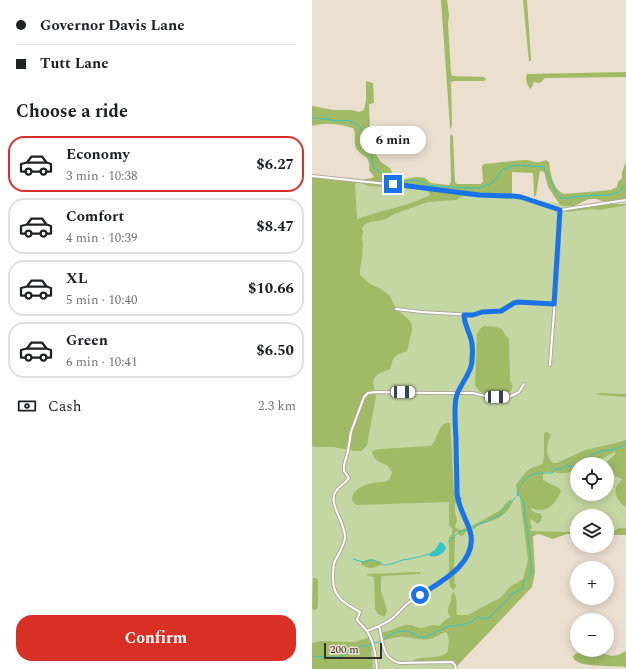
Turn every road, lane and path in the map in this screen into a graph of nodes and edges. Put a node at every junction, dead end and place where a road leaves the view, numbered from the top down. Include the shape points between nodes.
1 (312, 176) edge
2 (626, 200) edge
3 (560, 210) junction
4 (554, 304) junction
5 (396, 309) dead end
6 (464, 315) junction
7 (550, 365) dead end
8 (524, 384) dead end
9 (457, 393) junction
10 (379, 626) junction
11 (367, 631) junction
12 (377, 669) edge
13 (456, 669) edge

1 - 3 street via 479,195 513,196
2 - 3 street
3 - 4 street
4 - 6 street via 518,302 501,311
4 - 7 street
5 - 6 street
6 - 9 street via 472,344 472,364
8 - 9 street via 519,392 509,397 485,396 473,392
9 - 10 street via 455,413 458,498 471,534 468,554 462,564 445,579 412,600 394,617
9 - 11 street via 374,392 364,397 344,465 344,471 349,478 334,495 335,507 344,528 345,538 333,567 333,580 339,599 360,612 357,620
10 - 11 street
10 - 13 street via 384,651 391,660 400,663 452,662
11 - 12 street via 373,643

